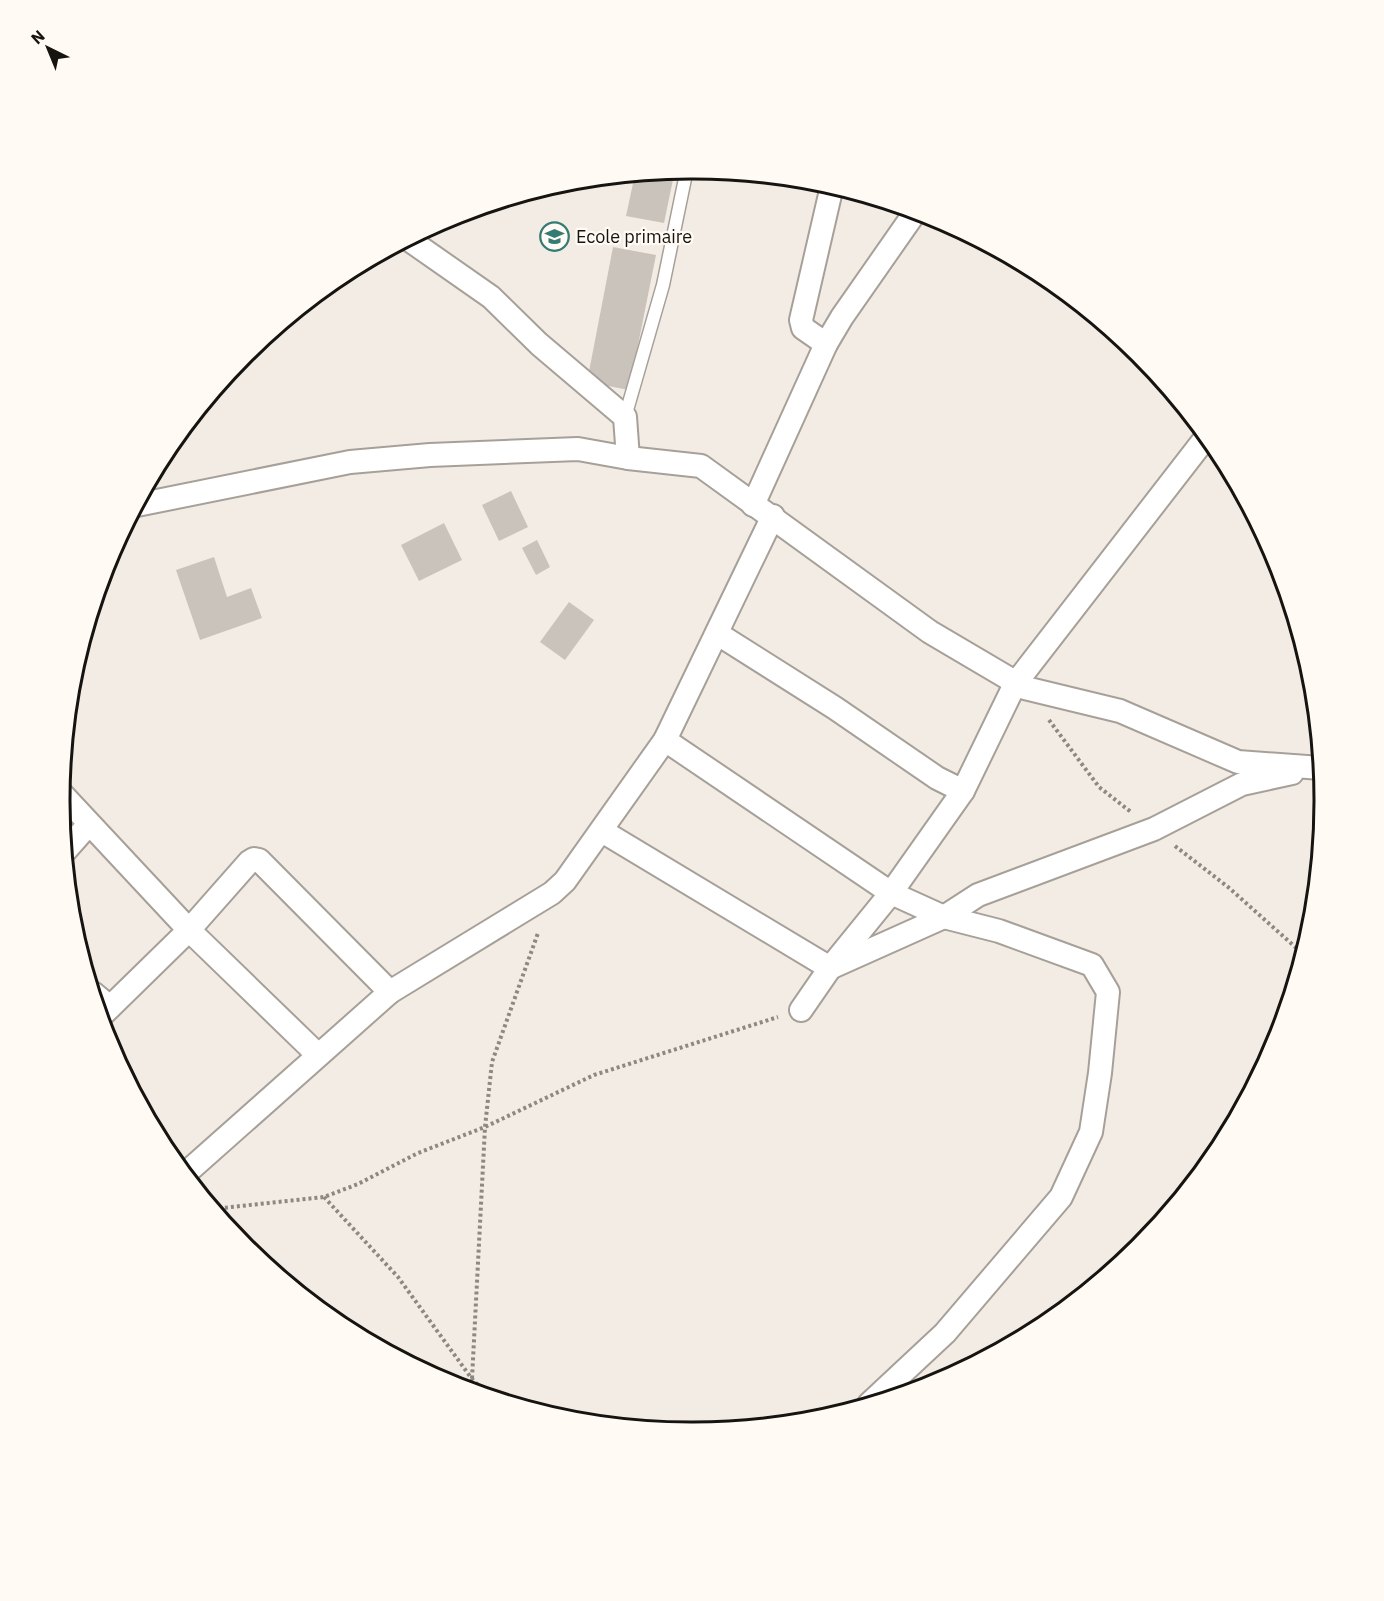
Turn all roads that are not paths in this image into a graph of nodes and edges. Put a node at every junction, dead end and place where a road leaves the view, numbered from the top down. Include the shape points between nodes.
1 (685, 179) edge
2 (830, 195) edge
3 (911, 219) edge
4 (415, 244) edge
5 (826, 344) junction
6 (625, 417) junction
7 (1201, 444) edge
8 (628, 458) junction
9 (147, 503) edge
10 (753, 505) junction
11 (773, 516) junction
12 (718, 634) junction
13 (1015, 684) junction
14 (665, 740) junction
15 (1312, 768) edge
16 (1312, 769) edge
17 (963, 791) junction
18 (70, 803) edge
19 (89, 824) junction
20 (602, 831) junction
21 (72, 843) edge
22 (891, 893) junction
23 (945, 917) junction
24 (189, 930) junction
25 (830, 968) junction
26 (390, 992) junction
27 (104, 1003) edge
28 (801, 1010) road end
29 (318, 1055) junction
30 (191, 1168) edge
31 (882, 1392) edge

1 - 6 lane via 663,285
2 - 5 street via 801,320 803,328
3 - 5 street
4 - 6 street via 491,297
5 - 10 street
6 - 8 street
7 - 13 street
8 - 9 street via 578,449 350,462
8 - 10 street via 701,466
10 - 11 street
11 - 12 street
11 - 13 street via 930,632
12 - 14 street
12 - 17 street via 937,778
13 - 15 street via 1120,711 1238,762
13 - 17 street
14 - 20 street
14 - 22 street
16 - 23 street via 1242,784 1154,829 978,896
17 - 22 street
18 - 19 street
19 - 21 street
19 - 24 street
20 - 25 street
20 - 26 street via 552,893
22 - 23 street
22 - 25 street
23 - 25 street
23 - 31 street via 999,931 1092,966 1108,992 1100,1073 1091,1132 1061,1197 945,1333
24 - 26 street via 249,862 260,860
24 - 27 street
24 - 29 street
25 - 28 street
26 - 29 street
29 - 30 street

